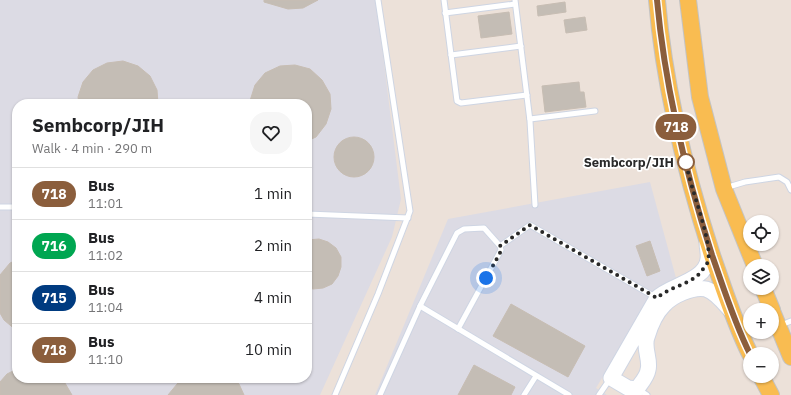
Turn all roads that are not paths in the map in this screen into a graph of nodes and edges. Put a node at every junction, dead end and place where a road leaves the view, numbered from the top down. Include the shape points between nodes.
1 (378, 0) edge
2 (444, 0) edge
3 (657, 0) edge
4 (688, 0) edge
5 (515, 2) edge
6 (445, 13) junction
7 (521, 46) junction
8 (451, 55) junction
9 (527, 95) junction
10 (594, 111) dead end
11 (530, 118) junction
12 (724, 189) junction
13 (791, 190) edge
14 (535, 206) dead end
15 (0, 207) edge
16 (12, 208) edge
17 (312, 214) edge
18 (408, 218) junction
19 (706, 236) junction
20 (500, 246) junction
21 (751, 259) edge
22 (657, 298) junction
23 (420, 306) junction
24 (731, 311) junction
25 (784, 323) edge
26 (458, 329) junction
27 (746, 347) edge
28 (791, 357) edge
29 (536, 376) junction
30 (611, 378) junction
31 (765, 383) edge
32 (642, 392) edge
33 (335, 395) edge
34 (380, 395) edge
35 (524, 395) edge
36 (570, 395) edge
37 (599, 395) edge
38 (771, 395) edge

1 - 18 lane via 410,203
2 - 6 lane
3 - 19 main road via 671,108
4 - 12 main road via 700,97
5 - 6 lane
5 - 7 lane
6 - 8 lane
7 - 8 lane
7 - 9 lane
8 - 9 lane via 456,98 459,102
9 - 11 lane
10 - 11 lane
11 - 14 lane
12 - 13 lane via 745,182 779,177 787,182
12 - 21 main road
15 - 16 lane
17 - 18 lane
18 - 33 lane
19 - 22 street via 708,260 700,273
19 - 24 main road
20 - 22 lane via 530,225
20 - 23 lane via 484,228 461,230 457,233
20 - 26 lane via 500,253
22 - 30 street
23 - 26 lane
23 - 34 lane
24 - 27 main road
24 - 32 street via 715,294 697,288 684,292 664,304 645,343 648,372
25 - 28 main road
26 - 29 lane
29 - 35 lane
29 - 36 lane
30 - 32 street via 628,388
30 - 37 lane
31 - 38 main road

